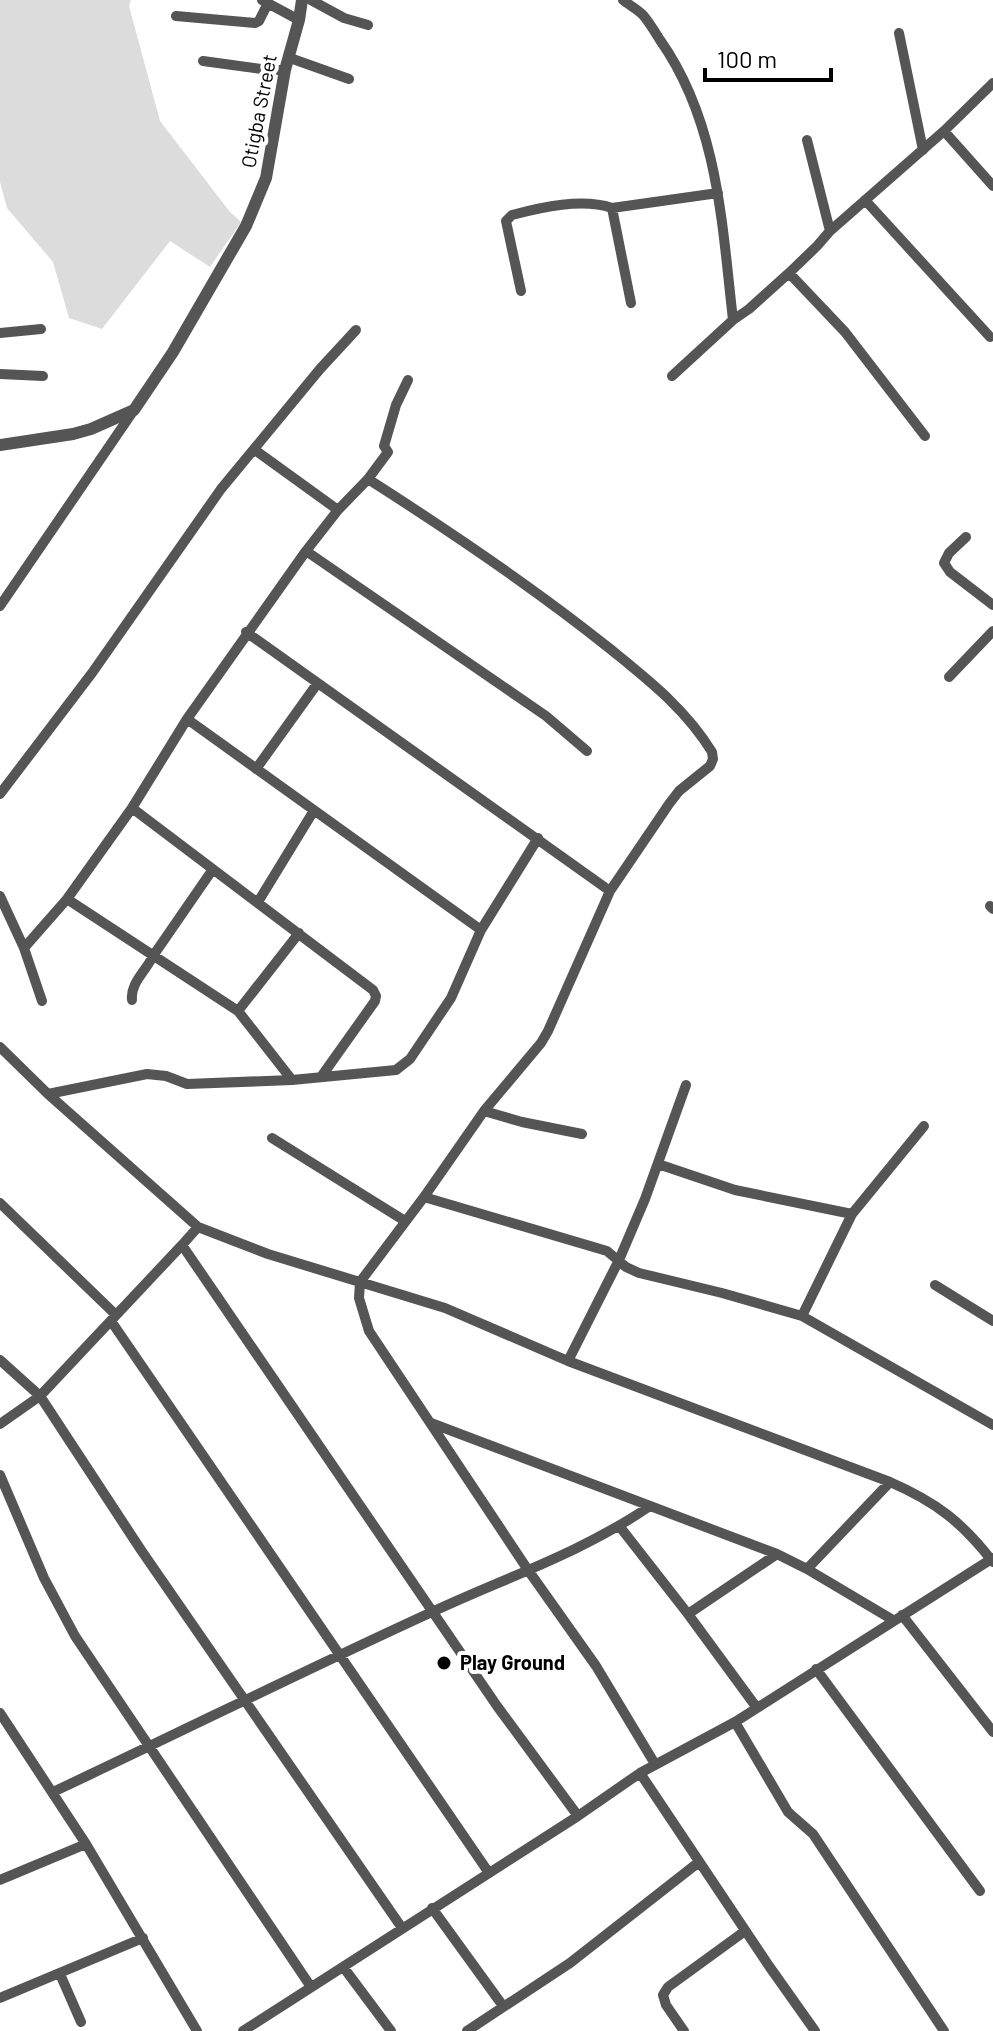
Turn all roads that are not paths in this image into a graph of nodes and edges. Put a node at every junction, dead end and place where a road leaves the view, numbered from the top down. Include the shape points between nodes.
1 (302, 0) edge
2 (311, 0) edge
3 (623, 0) edge
4 (265, 2) edge
5 (176, 16) dead end
6 (299, 20) junction
7 (368, 25) dead end
8 (899, 33) dead end
9 (203, 61) dead end
10 (287, 64) junction
11 (349, 79) dead end
12 (993, 83) edge
13 (944, 131) junction
14 (807, 140) dead end
15 (923, 150) junction
16 (993, 186) edge
17 (718, 193) junction
18 (865, 200) junction
19 (612, 208) junction
20 (830, 231) junction
21 (789, 273) junction
22 (521, 291) dead end
23 (631, 303) dead end
24 (733, 320) junction
25 (41, 329) dead end
26 (356, 330) dead end
27 (0, 333) edge
28 (990, 337) dead end
29 (0, 374) edge
30 (43, 376) dead end
31 (672, 376) dead end
32 (408, 380) dead end
33 (134, 410) junction
34 (925, 436) dead end
35 (0, 445) edge
36 (255, 450) junction
37 (368, 479) junction
38 (338, 510) junction
39 (966, 537) dead end
40 (306, 551) junction
41 (993, 605) edge
42 (0, 606) edge
43 (993, 631) edge
44 (246, 632) junction
45 (949, 677) dead end
46 (317, 684) junction
47 (187, 719) junction
48 (587, 751) dead end
49 (256, 769) junction
50 (0, 794) edge
51 (132, 808) junction
52 (313, 812) junction
53 (538, 838) junction
54 (213, 869) junction
55 (610, 891) junction
56 (0, 896) edge
57 (67, 899) junction
58 (258, 902) junction
59 (481, 930) junction
60 (299, 933) junction
61 (24, 948) junction
62 (153, 956) junction
63 (132, 1000) dead end
64 (42, 1001) dead end
65 (238, 1011) junction
66 (0, 1047) edge
67 (321, 1077) junction
68 (292, 1080) junction
69 (686, 1085) dead end
70 (48, 1094) junction
71 (484, 1111) junction
72 (924, 1126) dead end
73 (582, 1134) dead end
74 (272, 1138) dead end
75 (658, 1164) junction
76 (424, 1197) junction
77 (0, 1203) edge
78 (852, 1214) junction
79 (405, 1221) junction
80 (198, 1227) junction
81 (182, 1245) junction
82 (619, 1260) junction
83 (360, 1282) junction
84 (935, 1285) dead end
85 (802, 1316) junction
86 (113, 1318) junction
87 (992, 1319) edge
88 (0, 1360) edge
89 (568, 1361) junction
90 (40, 1396) junction
91 (431, 1423) junction
92 (0, 1424) edge
93 (993, 1425) edge
94 (0, 1475) edge
95 (890, 1482) junction
96 (650, 1506) junction
97 (620, 1527) junction
98 (777, 1554) junction
99 (992, 1559) edge
100 (807, 1569) junction
101 (528, 1570) junction
102 (433, 1611) junction
103 (688, 1614) junction
104 (897, 1617) junction
105 (340, 1656) junction
106 (816, 1669) junction
107 (245, 1701) junction
108 (757, 1708) junction
109 (0, 1713) edge
110 (735, 1722) junction
111 (993, 1732) edge
112 (150, 1746) junction
113 (655, 1764) junction
114 (640, 1773) junction
115 (53, 1792) junction
116 (578, 1816) junction
117 (86, 1844) junction
118 (699, 1862) junction
119 (489, 1873) junction
120 (0, 1880) edge
121 (980, 1891) dead end
122 (432, 1908) junction
123 (402, 1928) junction
124 (745, 1931) junction
125 (143, 1938) junction
126 (344, 1968) junction
127 (60, 1974) junction
128 (311, 1987) junction
129 (0, 1998) edge
130 (503, 2006) junction
131 (81, 2022) dead end
132 (249, 2030) edge
133 (197, 2031) edge
134 (391, 2031) edge
135 (467, 2031) edge
136 (684, 2031) edge
137 (815, 2031) edge
138 (944, 2031) edge

1 - 6 street, Otigba Street
2 - 7 street
3 - 17 street via 643,15 682,76 713,161
4 - 5 street via 263,16 255,23
4 - 6 street
6 - 10 street, Otigba Street
8 - 15 street
9 - 10 street via 269,70
10 - 11 street
10 - 33 street, Otigba Street via 266,178 246,226
12 - 13 street
13 - 15 street
13 - 16 street
14 - 20 street
15 - 18 street
17 - 19 street
17 - 24 street
18 - 20 street
18 - 28 street
19 - 22 street via 585,202 512,215 506,221
19 - 23 street
20 - 21 street
21 - 24 street
21 - 34 street via 845,332
24 - 31 street
25 - 27 street
26 - 36 street
29 - 30 street
32 - 37 street via 384,446 388,452
33 - 35 street via 73,434
33 - 42 street
36 - 38 street
36 - 50 street via 221,489
37 - 38 street
37 - 55 street via 570,616 667,695 712,752 710,766 679,791
38 - 40 street
39 - 41 street via 944,563
40 - 44 street
40 - 48 street via 546,716
43 - 45 street
44 - 46 street
44 - 47 street
46 - 49 street
46 - 53 street
47 - 49 street
47 - 51 street
49 - 52 street
51 - 54 street
51 - 57 street
52 - 58 street
52 - 59 street
53 - 55 street
53 - 59 street
54 - 58 street
54 - 62 street
55 - 71 street via 548,1031
56 - 61 street
57 - 61 street
57 - 62 street
58 - 60 street
59 - 67 street via 451,998 406,1065
60 - 65 street
60 - 67 street via 376,996
61 - 64 street
62 - 63 street via 134,984
62 - 65 street
65 - 68 street
66 - 70 street
67 - 68 street
68 - 70 street via 187,1084 147,1074
69 - 75 street
70 - 80 street
71 - 73 street
71 - 76 street
72 - 78 street
74 - 79 street
75 - 78 street via 735,1190
75 - 82 street
76 - 79 street
76 - 82 street via 607,1251
77 - 86 street
78 - 85 street
79 - 83 street
80 - 81 street
80 - 83 street
81 - 86 street
81 - 102 street
82 - 85 street via 639,1273
82 - 89 street
83 - 89 street via 445,1308
83 - 91 street via 369,1331
84 - 87 street
85 - 93 street
86 - 90 street
86 - 105 street
88 - 90 street
89 - 95 street
90 - 92 street
90 - 107 street
91 - 96 street
91 - 101 street
94 - 112 street via 75,1636
95 - 99 street via 938,1506
95 - 100 street
96 - 97 street
96 - 98 street
97 - 101 street
97 - 103 street
98 - 100 street
98 - 103 street
99 - 104 street
100 - 104 street
101 - 102 street
101 - 113 street via 596,1666
102 - 105 street
102 - 116 street
103 - 108 street
104 - 106 street
104 - 111 street
105 - 107 street
105 - 119 street
106 - 108 street
106 - 121 street
107 - 112 street
107 - 123 street
108 - 110 street
109 - 115 street
110 - 113 street
110 - 138 street via 788,1812 813,1834
112 - 115 street
112 - 128 street
113 - 114 street
114 - 116 street
114 - 118 street
115 - 117 street
116 - 119 street
117 - 120 street
117 - 125 street
118 - 124 street
118 - 130 street via 570,1963
119 - 122 street
122 - 123 street
122 - 130 street
123 - 126 street
124 - 136 street via 663,1995
124 - 137 street
125 - 127 street
125 - 133 street
126 - 128 street
126 - 134 street
127 - 129 street
127 - 131 street
128 - 132 street
130 - 135 street

